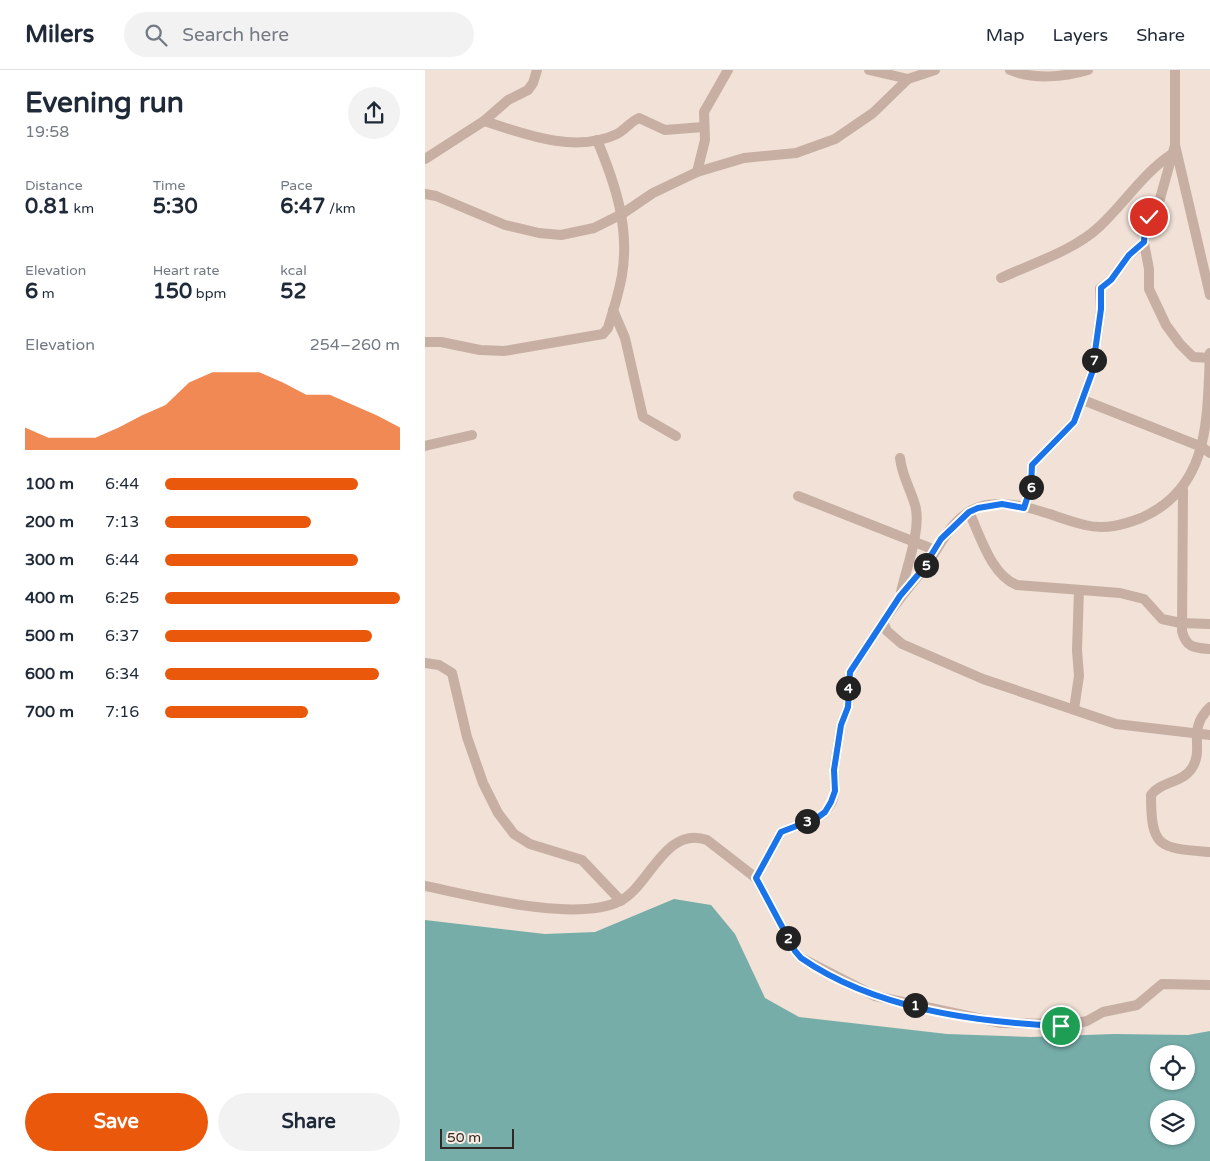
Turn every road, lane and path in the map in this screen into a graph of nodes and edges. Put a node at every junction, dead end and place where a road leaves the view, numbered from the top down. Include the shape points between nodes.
1 (537, 70) edge
2 (728, 70) edge
3 (869, 70) edge
4 (935, 70) edge
5 (1010, 70) edge
6 (1089, 70) edge
7 (1175, 70) edge
8 (908, 79) junction
9 (484, 122) junction
10 (703, 127) junction
11 (597, 140) junction
12 (1173, 150) junction
13 (425, 159) edge
14 (697, 172) junction
15 (425, 194) edge
16 (622, 214) junction
17 (1144, 242) junction
18 (1001, 278) dead end
19 (1210, 295) edge
20 (613, 310) junction
21 (425, 342) edge
22 (1210, 353) edge
23 (1210, 358) edge
24 (1083, 400) junction
25 (472, 435) dead end
26 (676, 436) dead end
27 (425, 446) edge
28 (1206, 450) edge
29 (900, 458) dead end
30 (1183, 490) junction
31 (799, 496) dead end
32 (1024, 508) junction
33 (969, 512) junction
34 (913, 542) junction
35 (935, 550) junction
36 (1079, 590) junction
37 (900, 596) junction
38 (883, 622) junction
39 (1181, 623) junction
40 (1210, 624) edge
41 (1210, 649) edge
42 (425, 663) edge
43 (1210, 707) edge
44 (1074, 709) junction
45 (1197, 734) junction
46 (1210, 735) edge
47 (1210, 852) edge
48 (756, 878) junction
49 (425, 886) edge
50 (621, 901) junction
51 (1210, 985) edge

1 - 9 street via 528,90 508,100
2 - 10 street via 704,112
3 - 8 street
4 - 8 street
5 - 6 street via 1061,76
7 - 12 street
8 - 14 street via 873,113 835,139 796,154 744,158
9 - 11 street via 549,141
9 - 13 street
10 - 11 street via 665,130 639,118 616,134
10 - 14 street via 704,148
11 - 16 street
12 - 17 street via 1158,206 1145,224
12 - 18 street via 1099,228 1081,241
12 - 19 street
14 - 16 street via 641,200
15 - 16 street via 505,225 555,235 594,228
16 - 20 street via 622,276
17 - 23 street via 1149,289 1166,325 1193,357
17 - 24 street via 1101,288 1093,368
20 - 21 street via 608,328 603,334 591,337 491,351
20 - 26 street via 625,338 643,417
22 - 23 street
23 - 28 street
24 - 28 street
24 - 32 street via 1074,422 1032,465 1031,486
25 - 27 street
28 - 30 street
29 - 34 street via 904,480 915,506
30 - 32 street via 1156,512 1105,527 1087,526
30 - 39 street
31 - 34 street
32 - 33 street via 992,505
33 - 35 street
33 - 36 street via 992,559 1009,582
34 - 35 street
34 - 37 street
35 - 37 street
36 - 39 street via 1120,593 1144,599 1160,618
36 - 44 street via 1079,676
37 - 38 street
38 - 44 street via 887,631 902,644 983,679
38 - 48 street via 848,677 848,707 841,725 834,770 835,791 831,802 817,818 781,832
39 - 40 street
39 - 41 street via 1187,644 1193,648
42 - 50 street via 439,665 452,673 463,726 483,783 498,813 514,834 530,844 582,860
43 - 45 street via 1199,718
44 - 45 street via 1123,725
45 - 46 street
45 - 47 street via 1193,768 1179,780 1155,790 1151,795 1151,819 1155,836 1163,844 1176,849
48 - 50 street via 707,840 693,837 684,839 660,857 633,893
48 - 51 street via 801,958 864,992 890,1000 1001,1023 1061,1026 1137,1005 1162,984
49 - 50 street via 563,910 600,909

